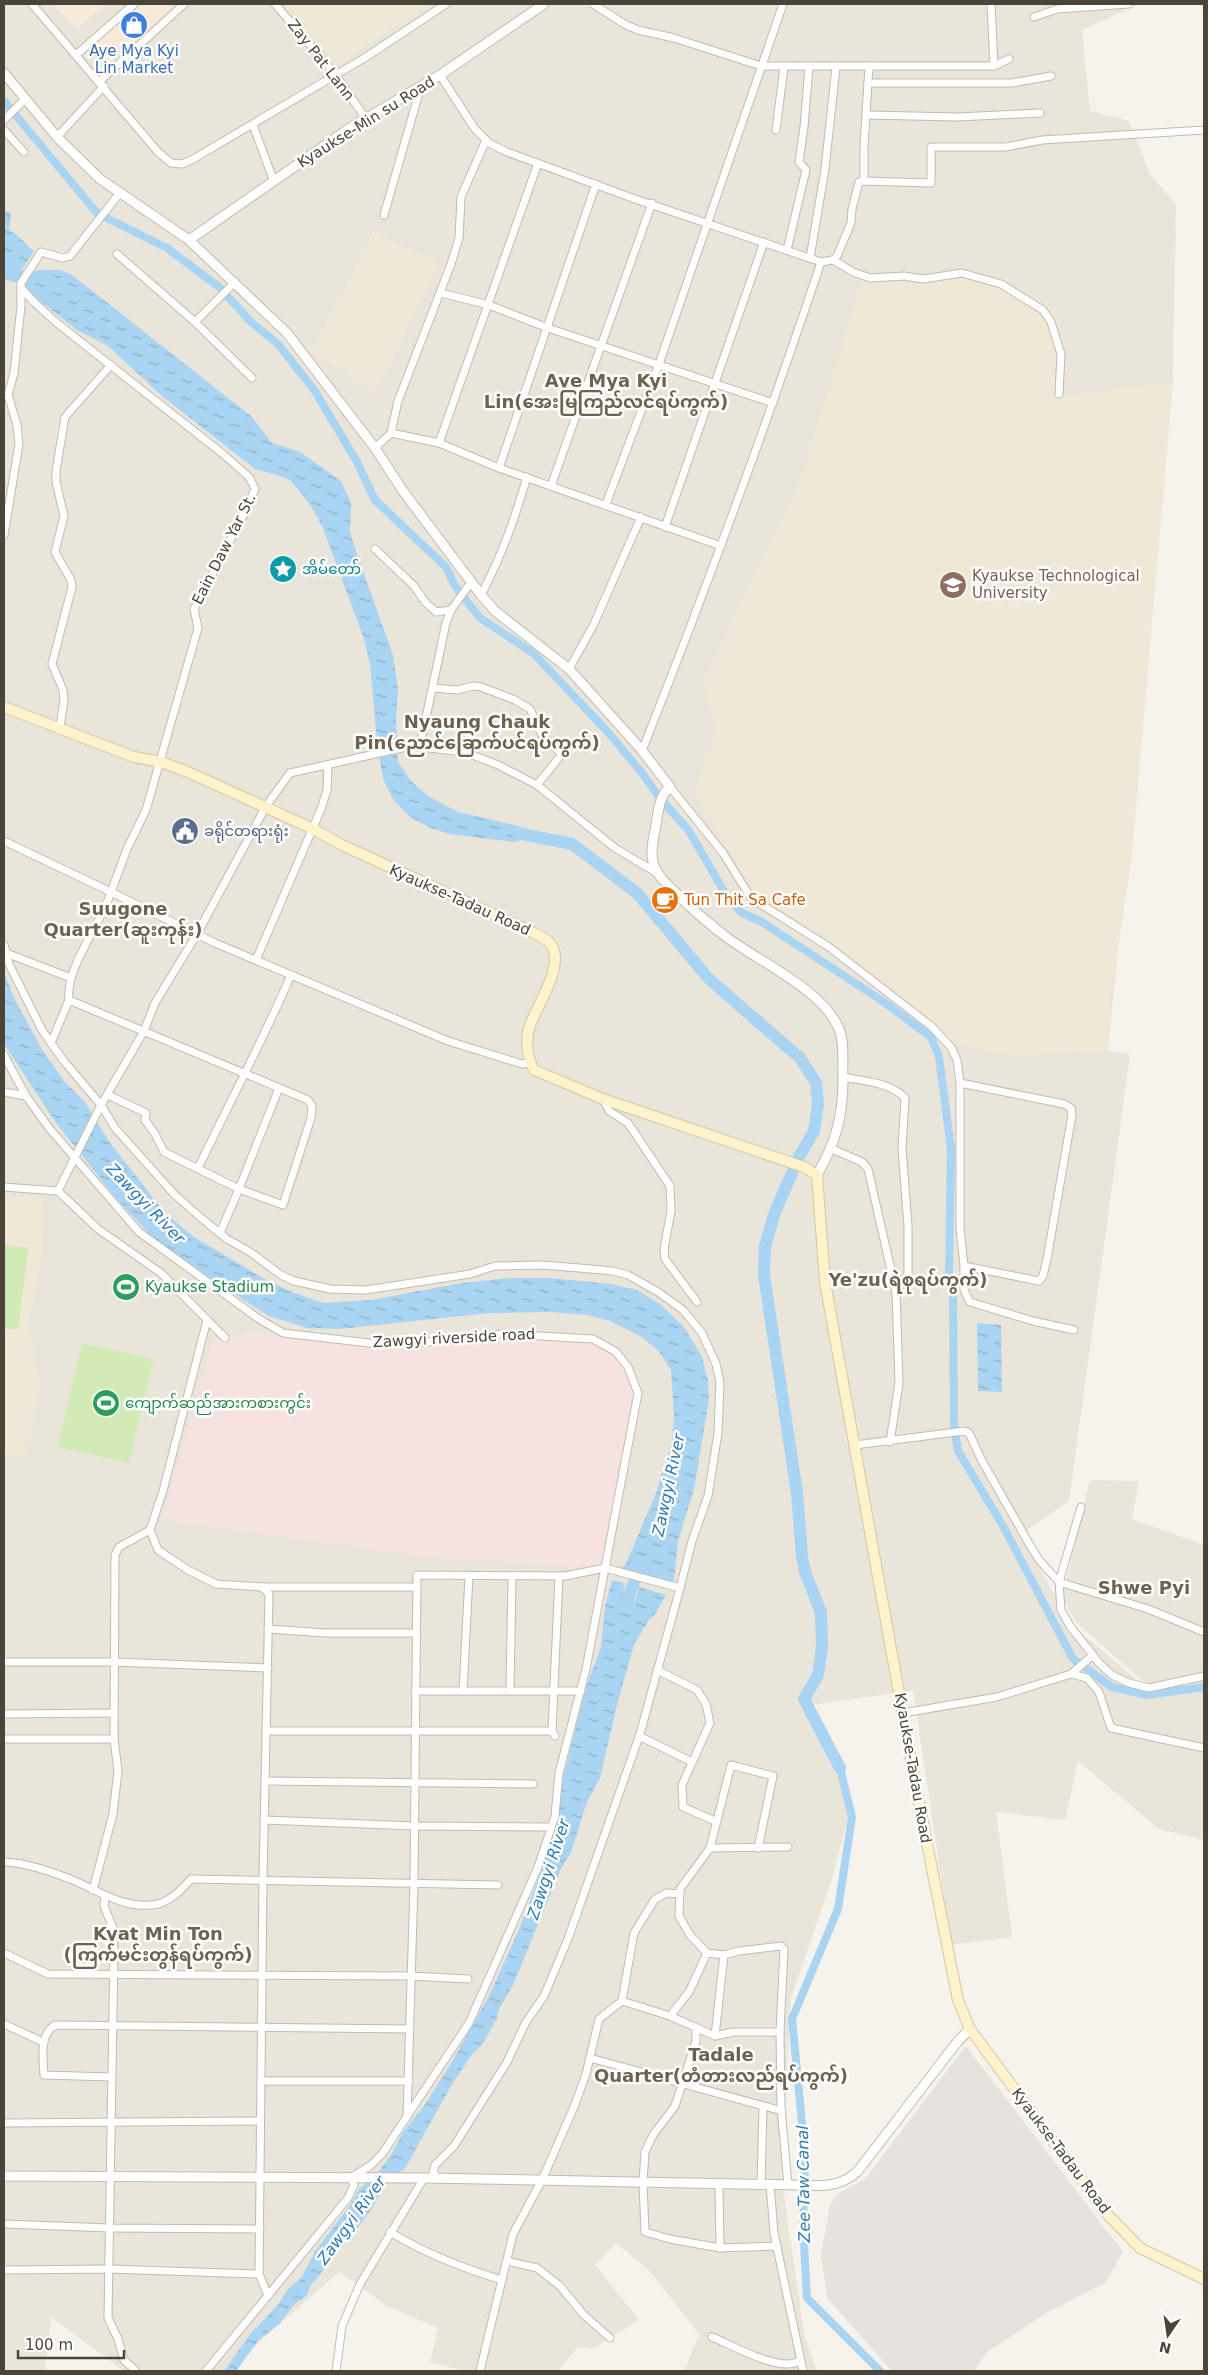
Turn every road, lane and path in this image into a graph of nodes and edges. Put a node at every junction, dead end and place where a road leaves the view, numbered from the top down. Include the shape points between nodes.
1 (32, 4) edge
2 (134, 4) edge
3 (184, 4) edge
4 (275, 4) edge
5 (446, 4) edge
6 (544, 4) edge
7 (593, 4) edge
8 (783, 4) edge
9 (990, 4) edge
10 (1129, 4) edge
11 (1034, 17) dead end
12 (76, 55) junction
13 (1009, 59) dead end
14 (762, 66) junction
15 (869, 66) junction
16 (994, 66) junction
17 (784, 67) junction
18 (809, 67) junction
19 (836, 67) junction
20 (4, 73) edge
21 (336, 75) junction
22 (440, 75) junction
23 (1051, 76) dead end
24 (868, 82) junction
25 (102, 84) junction
26 (421, 85) junction
27 (24, 100) junction
28 (1040, 113) dead end
29 (866, 115) junction
30 (5, 118) edge
31 (366, 119) junction
32 (253, 125) junction
33 (4, 130) edge
34 (776, 130) dead end
35 (1204, 130) edge
36 (56, 137) junction
37 (486, 140) junction
38 (24, 152) dead end
39 (538, 163) junction
40 (864, 181) junction
41 (274, 182) junction
42 (596, 184) junction
43 (119, 194) junction
44 (652, 203) junction
45 (384, 215) dead end
46 (708, 223) junction
47 (189, 240) junction
48 (764, 242) junction
49 (787, 250) junction
50 (117, 254) dead end
51 (810, 258) junction
52 (833, 260) junction
53 (821, 262) junction
54 (235, 282) junction
55 (21, 288) junction
56 (441, 293) junction
57 (489, 304) junction
58 (195, 322) junction
59 (548, 328) junction
60 (602, 346) junction
61 (659, 364) junction
62 (111, 365) junction
63 (252, 378) dead end
64 (714, 384) junction
65 (1059, 394) dead end
66 (774, 404) junction
67 (391, 433) junction
68 (439, 443) junction
69 (375, 448) junction
70 (499, 468) junction
71 (527, 478) junction
72 (551, 486) junction
73 (606, 504) junction
74 (641, 518) junction
75 (665, 527) junction
76 (4, 535) edge
77 (721, 546) junction
78 (375, 549) dead end
79 (472, 581) junction
80 (481, 595) junction
81 (451, 610) junction
82 (569, 669) junction
83 (433, 688) junction
84 (4, 707) edge
85 (60, 727) junction
86 (420, 746) junction
87 (642, 751) junction
88 (161, 762) junction
89 (328, 765) junction
90 (537, 785) junction
91 (670, 787) junction
92 (266, 806) junction
93 (311, 828) junction
94 (4, 841) edge
95 (657, 873) junction
96 (110, 892) junction
97 (197, 934) junction
98 (4, 945) edge
99 (6, 952) junction
100 (256, 960) junction
101 (292, 975) junction
102 (71, 978) junction
103 (69, 1000) junction
104 (144, 1031) junction
105 (51, 1043) junction
106 (4, 1055) edge
107 (529, 1063) junction
108 (243, 1073) junction
109 (843, 1077) junction
110 (960, 1083) junction
111 (279, 1088) junction
112 (4, 1092) edge
113 (108, 1095) junction
114 (26, 1096) junction
115 (603, 1099) junction
116 (102, 1106) junction
117 (832, 1149) junction
118 (75, 1157) junction
119 (198, 1168) junction
120 (817, 1175) junction
121 (4, 1187) edge
122 (239, 1189) junction
123 (58, 1191) junction
124 (220, 1233) junction
125 (964, 1266) junction
126 (896, 1292) junction
127 (697, 1302) dead end
128 (207, 1320) junction
129 (1074, 1330) dead end
130 (225, 1338) dead end
131 (890, 1442) junction
132 (855, 1445) junction
133 (1081, 1507) dead end
134 (150, 1530) junction
135 (605, 1568) junction
136 (469, 1576) junction
137 (559, 1576) junction
138 (512, 1577) junction
139 (1059, 1582) junction
140 (262, 1587) junction
141 (417, 1587) junction
142 (680, 1588) junction
143 (268, 1630) junction
144 (1204, 1632) edge
145 (416, 1634) junction
146 (1093, 1655) junction
147 (4, 1662) edge
148 (114, 1662) junction
149 (268, 1668) junction
150 (657, 1670) junction
151 (1071, 1674) junction
152 (1204, 1676) edge
153 (555, 1689) junction
154 (415, 1691) junction
155 (464, 1691) junction
156 (510, 1691) junction
157 (581, 1691) junction
158 (114, 1713) junction
159 (903, 1713) junction
160 (4, 1714) edge
161 (266, 1731) junction
162 (414, 1733) junction
163 (640, 1736) junction
164 (4, 1739) edge
165 (114, 1739) junction
166 (1204, 1748) edge
167 (692, 1762) junction
168 (265, 1781) junction
169 (414, 1783) junction
170 (533, 1784) dead end
171 (264, 1820) junction
172 (716, 1822) junction
173 (414, 1826) junction
174 (551, 1827) junction
175 (710, 1848) junction
176 (758, 1848) junction
177 (788, 1848) dead end
178 (4, 1862) edge
179 (263, 1879) junction
180 (414, 1883) junction
181 (498, 1885) dead end
182 (93, 1890) junction
183 (680, 1894) junction
184 (105, 1896) junction
185 (4, 1953) edge
186 (707, 1953) junction
187 (724, 1955) junction
188 (262, 1975) junction
189 (114, 1976) junction
190 (411, 1976) junction
191 (468, 1979) dead end
192 (622, 2001) junction
193 (670, 2016) junction
194 (4, 2024) edge
195 (113, 2026) junction
196 (262, 2029) junction
197 (410, 2029) junction
198 (696, 2029) junction
199 (970, 2029) junction
200 (780, 2032) junction
201 (715, 2036) junction
202 (43, 2042) junction
203 (590, 2058) junction
204 (112, 2077) junction
205 (261, 2081) junction
206 (409, 2081) junction
207 (682, 2085) junction
208 (763, 2107) junction
209 (782, 2111) junction
210 (408, 2117) junction
211 (260, 2121) junction
212 (4, 2123) edge
213 (111, 2123) junction
214 (4, 2176) edge
215 (110, 2176) junction
216 (260, 2177) junction
217 (356, 2178) junction
218 (424, 2178) junction
219 (437, 2178) junction
220 (542, 2180) junction
221 (643, 2182) junction
222 (719, 2184) junction
223 (765, 2184) junction
224 (792, 2185) junction
225 (4, 2224) edge
226 (109, 2228) junction
227 (260, 2229) junction
228 (390, 2232) junction
229 (777, 2246) junction
230 (720, 2248) junction
231 (506, 2261) junction
232 (109, 2269) junction
233 (4, 2270) edge
234 (259, 2274) junction
235 (1204, 2279) edge
236 (502, 2280) junction
237 (268, 2296) junction
238 (712, 2337) dead end
239 (610, 2338) dead end
240 (799, 2361) junction
241 (136, 2371) edge
242 (206, 2371) edge
243 (336, 2371) edge
244 (480, 2371) edge
245 (802, 2371) edge

1 - 12 street
2 - 12 street
3 - 25 street
4 - 21 street, Zay Pat Lann
5 - 21 street
6 - 22 street, Kyaukse-Min su Road
7 - 14 street via 638,30
8 - 14 street
9 - 16 street
10 - 11 street via 1057,9
12 - 25 street
13 - 16 street
14 - 17 street
14 - 46 street
15 - 16 street
15 - 19 street
15 - 24 street
17 - 18 street
17 - 34 street
18 - 19 street
18 - 49 street via 799,162 806,170
19 - 51 street via 825,169
20 - 27 street
21 - 31 street, Zay Pat Lann
21 - 32 street
22 - 26 street, Kyaukse-Min su Road
22 - 37 street via 475,129
23 - 24 street via 1012,82
24 - 29 street
25 - 32 street via 158,152 171,163 182,164 195,158
25 - 36 street
26 - 31 street, Kyaukse-Min su Road
26 - 45 street
27 - 30 street
27 - 36 street
28 - 29 street via 958,117
29 - 40 street
31 - 41 street, Kyaukse-Min su Road
32 - 41 street
33 - 38 street
35 - 40 street via 1032,141 1006,147 931,147 931,183
36 - 43 street
37 - 39 street
37 - 56 street via 461,197 458,238
39 - 42 street
39 - 57 street
40 - 52 street via 857,187 851,223
41 - 47 street, Kyaukse-Min su Road
42 - 44 street
42 - 59 street
43 - 47 street
43 - 55 street via 70,256 63,258 41,252 22,280
44 - 46 street
44 - 60 street
46 - 48 street
46 - 61 street
47 - 54 street
48 - 49 street
48 - 64 street
49 - 51 street
50 - 58 street
51 - 53 street
52 - 53 street
52 - 65 street via 870,278 923,278 962,273 1000,284 1043,310 1051,322 1061,354
53 - 66 street
54 - 58 street
54 - 69 street via 287,333
55 - 62 street, Eain Daw Yar St.
55 - 76 street via 14,373 8,395 19,444
56 - 57 street
56 - 67 street via 398,401
57 - 59 street
57 - 68 street
58 - 63 street
59 - 60 street
59 - 70 street
60 - 61 street
60 - 72 street
61 - 64 street
61 - 73 street
62 - 85 street via 62,423 56,482 64,516 55,552 72,587 52,664 64,695
62 - 88 street, Eain Daw Yar St. via 249,477 255,489 194,609 198,628
64 - 66 street
64 - 75 street
66 - 77 street
67 - 68 street
67 - 69 street
68 - 70 street
69 - 79 street via 403,491
70 - 71 street
71 - 72 street
71 - 80 street via 512,530
72 - 73 street
73 - 74 street
74 - 75 street
74 - 82 street via 593,626
75 - 77 street
77 - 87 street
78 - 81 street via 436,612
79 - 80 street
79 - 81 street
80 - 82 street via 495,611
81 - 83 street
82 - 87 street
83 - 86 street
83 - 90 street via 457,690 473,686 498,692 530,709 542,735 562,754
84 - 85 main road, Kyaukse-Tadau Road
85 - 88 main road, Kyaukse-Tadau Road via 134,757
86 - 89 street
86 - 90 street via 464,752
87 - 91 street
88 - 92 main road, Kyaukse-Tadau Road
88 - 96 street via 146,810
89 - 92 street via 290,773
89 - 93 street via 327,790
90 - 95 street via 615,848
91 - 95 street via 659,806 652,850
91 - 110 street via 723,853 751,898 829,948 931,1026 951,1047
92 - 93 main road, Kyaukse-Tadau Road
92 - 97 street
93 - 100 street
93 - 107 main road, Kyaukse-Tadau Road via 549,942 554,955 553,970 548,989 530,1026
94 - 96 street
95 - 109 street via 696,914 796,982 830,1013 840,1030
96 - 97 street
96 - 102 street
97 - 100 street
97 - 104 street via 155,1003
98 - 99 street
99 - 102 street
99 - 105 street via 9,964
100 - 101 street
101 - 107 street via 448,1041 522,1064
101 - 108 street
102 - 103 street
103 - 104 street
103 - 105 street
104 - 108 street
104 - 113 street
105 - 116 street
106 - 114 street, Zawgyi riverside road
107 - 115 main road via 534,1070 552,1079
108 - 111 street
108 - 119 street
109 - 117 street via 841,1112
109 - 126 street via 879,1084 905,1098 902,1148 908,1274
110 - 125 street via 960,1228
110 - 125 street via 1064,1104 1072,1111 1042,1280
111 - 122 street
111 - 122 street via 308,1100 312,1106 283,1204
112 - 114 street
113 - 116 street
113 - 119 street via 146,1113 145,1120 164,1152
114 - 118 street, Zawgyi riverside road
115 - 120 main road via 781,1158
115 - 127 street via 609,1111 628,1123 670,1186 671,1211 665,1259
116 - 118 street
116 - 124 street via 115,1128 169,1188
117 - 120 street
117 - 126 street via 862,1162 868,1169
118 - 123 street
118 - 135 street, Zawgyi riverside road via 139,1232 283,1333 377,1344 540,1334 593,1339 616,1352 628,1367 638,1393
119 - 122 street
120 - 132 main road, Kyaukse-Tadau Road via 825,1282
121 - 123 street
122 - 124 street
123 - 128 street via 98,1229 161,1272
124 - 142 street via 281,1275 330,1289 366,1290 470,1274 494,1266 542,1265 620,1273 658,1292 683,1310 702,1333 720,1382 718,1433 708,1496
125 - 129 street via 964,1290 970,1302
126 - 131 street via 899,1383
128 - 130 street
128 - 134 street
131 - 132 street
131 - 139 street via 964,1431 973,1437 982,1460 1039,1560
132 - 159 main road, Kyaukse-Tadau Road
133 - 139 street
134 - 140 street via 158,1550 188,1570 216,1584
134 - 148 street via 119,1547 115,1555
135 - 137 street
135 - 142 street
135 - 157 street, Zawgyi riverside road
136 - 138 street
136 - 141 street via 417,1575
136 - 155 street
137 - 138 street
137 - 153 street
138 - 156 street
139 - 144 street via 1148,1609
139 - 146 street via 1062,1610
140 - 141 street
140 - 143 street via 269,1594
141 - 145 street
142 - 150 street
143 - 145 street
143 - 149 street
145 - 154 street
146 - 151 street
146 - 152 street via 1112,1675 1149,1688
147 - 148 street
148 - 149 street
148 - 158 street
149 - 161 street
150 - 163 street
150 - 167 street via 697,1690 706,1704 710,1723
151 - 159 street via 997,1697
151 - 166 street via 1087,1678 1099,1692 1111,1728
153 - 156 street
153 - 157 street
153 - 162 street via 554,1734
154 - 155 street
154 - 162 street
155 - 156 street
157 - 174 street, Zawgyi riverside road via 559,1773
158 - 160 street
158 - 165 street
159 - 199 main road, Kyaukse-Tadau Road via 953,1980
161 - 162 street
161 - 168 street
162 - 169 street
163 - 167 street
163 - 219 street via 568,1939 544,1996 454,2146 435,2165 433,2172
164 - 165 street
165 - 182 street via 118,1771 113,1814
167 - 172 street via 682,1786 683,1807
168 - 169 street
168 - 171 street
169 - 170 street
169 - 173 street
171 - 173 street
171 - 179 street
172 - 175 street
172 - 176 street via 731,1764 773,1776
173 - 174 street
173 - 180 street
174 - 210 street, Zawgyi riverside road via 538,1867 469,2023
175 - 176 street
175 - 183 street via 680,1889
176 - 177 street
178 - 182 street via 23,1863
179 - 180 street
179 - 184 street via 191,1879 170,1899 158,1904 144,1905
179 - 188 street
180 - 181 street
180 - 190 street
182 - 184 street
183 - 186 street via 679,1916 690,1935
183 - 192 street via 667,1893 655,1899 634,1933
184 - 189 street via 104,1906 113,1928
185 - 189 street via 48,1974
186 - 187 street
186 - 193 street via 689,1992
187 - 200 street via 781,1946 784,1949
187 - 201 street
188 - 189 street
188 - 190 street
188 - 196 street
189 - 195 street
190 - 191 street
190 - 197 street
192 - 193 street
192 - 203 street via 599,2019
193 - 198 street
194 - 202 street
195 - 196 street
195 - 202 street via 55,2025 49,2029
195 - 204 street
196 - 197 street
196 - 205 street
197 - 206 street
198 - 201 street
198 - 207 street via 696,2040
199 - 224 street via 857,2172 844,2182 821,2186
199 - 235 main road, Kyaukse-Tadau Road via 1106,2213 1140,2248
200 - 201 street via 733,2032
200 - 209 street
202 - 204 street via 44,2075
203 - 207 street
203 - 220 street via 574,2107
204 - 213 street
205 - 206 street
205 - 211 street
206 - 210 street
207 - 208 street
207 - 221 street via 675,2106 653,2135 645,2152
208 - 209 street
208 - 223 street
209 - 224 street
210 - 217 street, Zawgyi riverside road via 382,2154
211 - 213 street
211 - 216 street
212 - 213 street
213 - 215 street
214 - 215 street
215 - 216 street
215 - 226 street
216 - 217 street
216 - 227 street
217 - 218 street
217 - 237 street via 348,2198
218 - 219 street
218 - 228 street
219 - 220 street
220 - 221 street
220 - 231 street via 514,2234
221 - 222 street
221 - 230 street via 645,2232
222 - 223 street
222 - 230 street
223 - 224 street
223 - 229 street
225 - 226 street
226 - 227 street
226 - 232 street
227 - 234 street
228 - 236 street via 454,2265
228 - 243 street via 360,2284 342,2326
229 - 230 street
229 - 240 street
231 - 236 street
231 - 239 street via 537,2268 560,2286 584,2315
232 - 233 street
232 - 234 street
232 - 241 street via 108,2318 124,2360
234 - 237 street
236 - 244 street
237 - 242 street
238 - 240 street via 772,2362 791,2365
240 - 245 street

